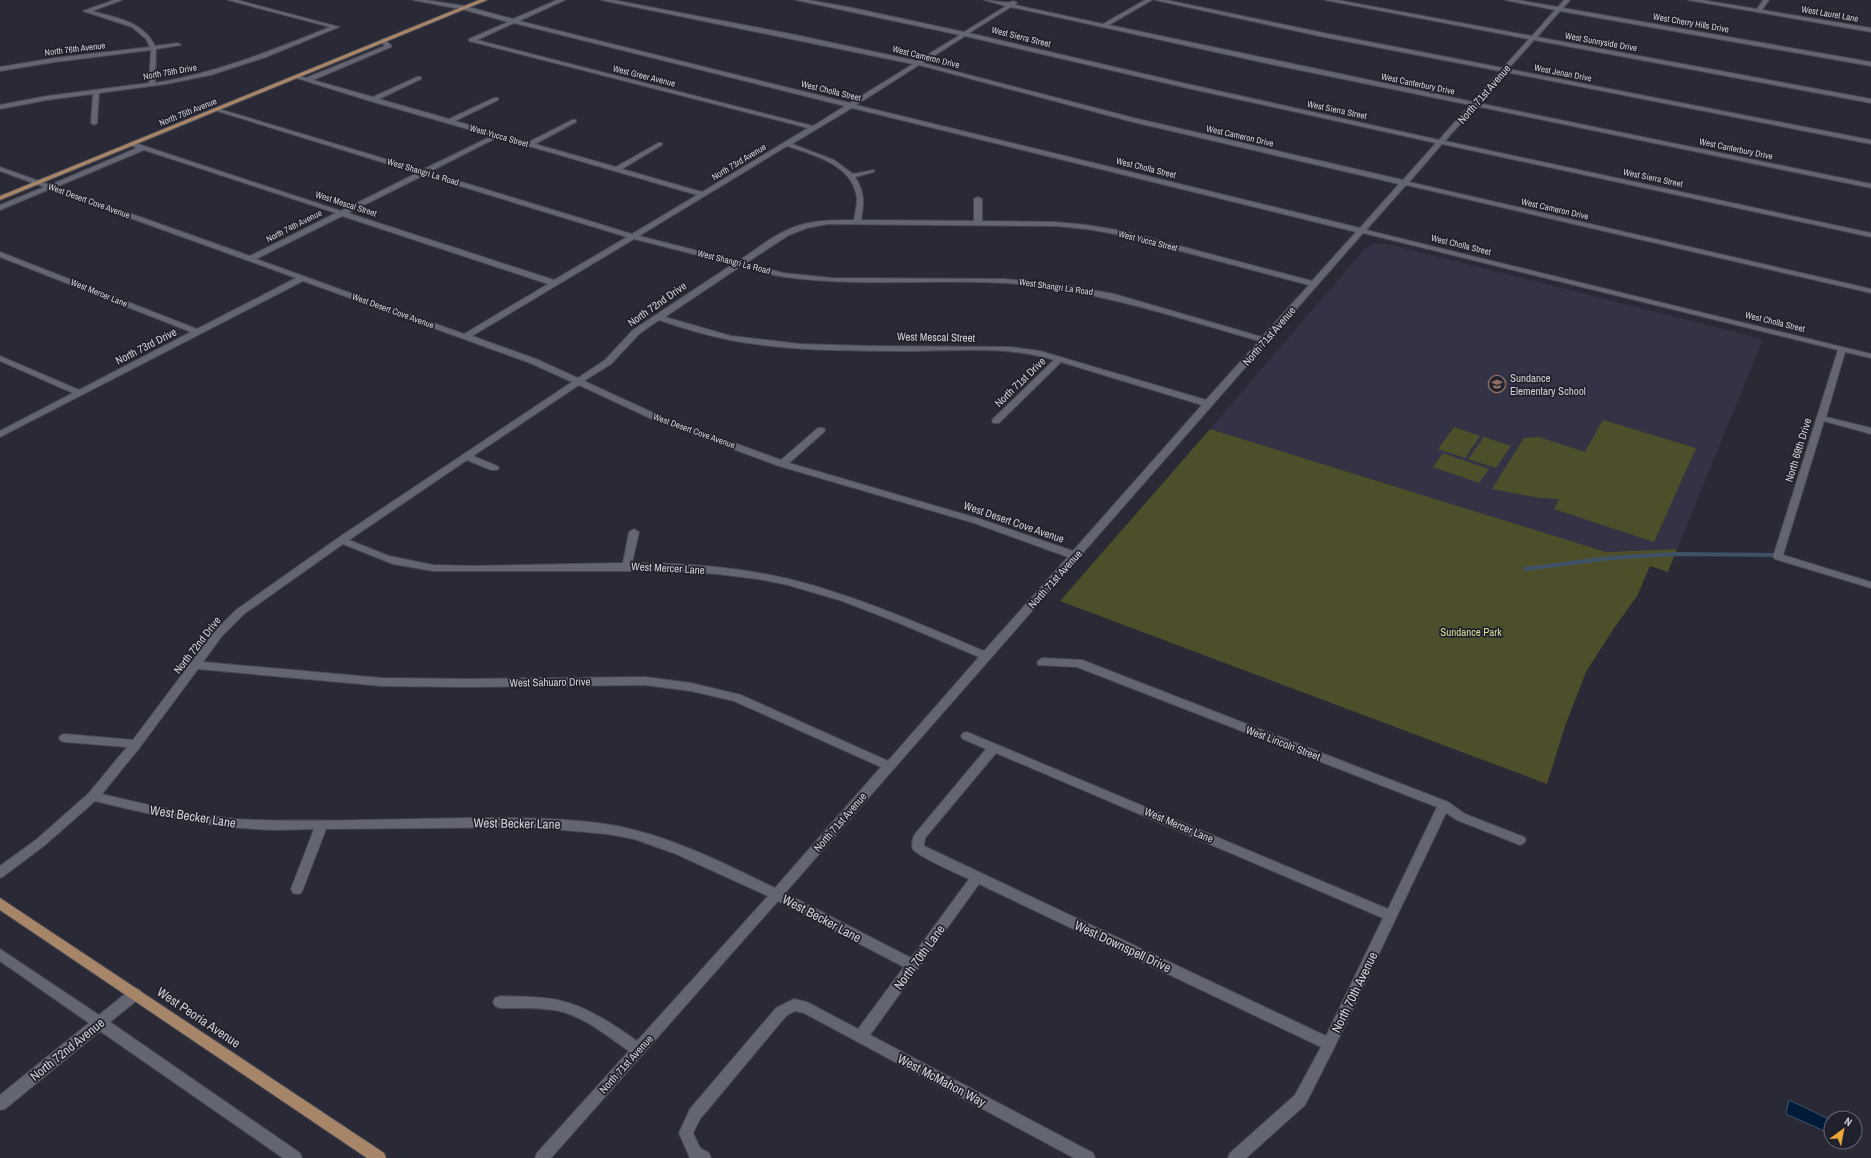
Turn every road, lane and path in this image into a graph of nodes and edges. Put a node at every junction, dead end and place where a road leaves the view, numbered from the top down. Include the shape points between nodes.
1 (119, 0) edge
2 (231, 0) edge
3 (416, 0) edge
4 (484, 0) edge
5 (562, 0) edge
6 (604, 0) edge
7 (800, 0) edge
8 (987, 0) edge
9 (1019, 0) edge
10 (1148, 0) edge
11 (1158, 0) edge
12 (1328, 0) edge
13 (1508, 0) edge
14 (1567, 0) edge
15 (1691, 0) edge
16 (1766, 0) edge
17 (1011, 5) junction
18 (465, 8) junction
19 (1559, 9) junction
20 (1759, 11) junction
21 (512, 21) junction
22 (1105, 25) junction
23 (1871, 30) edge
24 (966, 33) junction
25 (1533, 39) junction
26 (383, 41) junction
27 (178, 45) dead end
28 (153, 48) junction
29 (918, 64) junction
30 (1871, 64) edge
31 (0, 69) edge
32 (1505, 71) junction
33 (296, 77) junction
34 (419, 78) dead end
35 (307, 80) junction
36 (152, 85) junction
37 (96, 92) junction
38 (496, 99) dead end
39 (372, 100) junction
40 (1871, 102) edge
41 (1475, 105) junction
42 (850, 106) junction
43 (0, 107) edge
44 (217, 110) junction
45 (450, 121) junction
46 (574, 121) dead end
47 (94, 123) dead end
48 (814, 128) junction
49 (498, 135) junction
50 (1442, 142) junction
51 (1871, 142) edge
52 (132, 144) junction
53 (530, 144) junction
54 (660, 144) dead end
55 (786, 144) junction
56 (144, 148) junction
57 (0, 169) edge
58 (617, 169) junction
59 (872, 171) dead end
60 (423, 172) junction
61 (851, 176) junction
62 (39, 183) junction
63 (1405, 184) junction
64 (1871, 186) edge
65 (51, 187) junction
66 (702, 194) junction
67 (0, 198) edge
68 (978, 199) dead end
69 (0, 208) edge
70 (341, 213) junction
71 (857, 222) junction
72 (978, 222) junction
73 (1362, 231) junction
74 (1871, 234) edge
75 (632, 236) junction
76 (0, 254) edge
77 (250, 259) junction
78 (739, 264) junction
79 (302, 278) junction
80 (554, 283) junction
81 (1315, 284) junction
82 (1871, 291) edge
83 (658, 317) junction
84 (197, 332) junction
85 (466, 336) junction
86 (1264, 340) junction
87 (1842, 349) junction
88 (1871, 356) edge
89 (0, 358) edge
90 (1059, 359) junction
91 (579, 381) junction
92 (80, 393) junction
93 (1209, 404) junction
94 (1821, 418) junction
95 (996, 421) dead end
96 (821, 430) dead end
97 (1871, 431) edge
98 (0, 434) edge
99 (467, 456) junction
100 (782, 464) junction
101 (494, 468) dead end
102 (634, 532) dead end
103 (341, 540) junction
104 (1076, 556) junction
105 (627, 566) junction
106 (1871, 585) edge
107 (986, 656) junction
108 (1042, 662) dead end
109 (195, 666) junction
110 (967, 736) dead end
111 (65, 738) dead end
112 (136, 744) junction
113 (994, 747) junction
114 (888, 766) junction
115 (93, 796) junction
116 (1444, 805) junction
117 (322, 824) junction
118 (1520, 840) dead end
119 (0, 873) edge
120 (977, 877) junction
121 (297, 889) dead end
122 (777, 894) junction
123 (0, 903) edge
124 (1390, 915) junction
125 (0, 954) edge
126 (913, 965) junction
127 (135, 994) junction
128 (500, 1002) dead end
129 (99, 1023) junction
130 (860, 1037) junction
131 (1329, 1044) junction
132 (639, 1050) junction
133 (0, 1104) edge
134 (295, 1158) edge
135 (379, 1158) edge
136 (542, 1158) edge
137 (704, 1158) edge
138 (1088, 1158) edge
139 (1236, 1158) edge

1 - 28 street via 86,11 137,28 149,39
2 - 36 street, North 75th Drive via 336,27 236,66
3 - 18 street, West Cholla Street
4 - 18 main road, North 75th Avenue
5 - 21 street
6 - 29 street, West Cameron Drive
7 - 24 street, West Sierra Street
8 - 17 street, West Canterbury Drive
9 - 17 street, North 73rd Avenue
10 - 22 street
11 - 32 street, West Jenan Drive
12 - 25 street, West Sunnyside Drive
13 - 19 street, West Cherry Hills Drive
14 - 19 street, North 71st Avenue
15 - 20 street, West Laurel Lane
16 - 20 street
17 - 22 street, West Canterbury Drive
17 - 24 street, North 73rd Avenue
18 - 21 street, West Cholla Street
18 - 26 main road, North 75th Avenue
19 - 25 street, North 71st Avenue
19 - 30 street, West Cherry Hills Drive
20 - 23 street, West Laurel Lane
21 - 42 street, West Cholla Street
21 - 48 street, West Greer Avenue via 471,40
22 - 41 street, West Canterbury Drive
24 - 29 street, North 73rd Avenue
24 - 50 street, West Sierra Street via 1184,86
25 - 32 street, North 71st Avenue
25 - 40 street, West Sunnyside Drive
26 - 33 main road, North 75th Avenue
26 - 35 street via 389,46
27 - 28 street
28 - 31 street, North 76th Avenue
28 - 36 street
29 - 42 street, North 73rd Avenue
29 - 63 street, West Cameron Drive via 1133,120
32 - 41 street, North 71st Avenue
32 - 51 street, West Jenan Drive
33 - 35 street, West Yucca Street
33 - 44 main road, North 75th Avenue
34 - 39 street
35 - 39 street, West Yucca Street
36 - 37 street, North 75th Drive
37 - 43 street, North 75th Drive
37 - 47 street
38 - 45 street
39 - 45 street, West Yucca Street
41 - 50 street, North 71st Avenue
41 - 64 street, West Canterbury Drive
42 - 48 street, North 73rd Avenue
42 - 73 street, West Cholla Street
44 - 52 main road, North 75th Avenue
44 - 60 street, West Shangri La Road
45 - 49 street, West Yucca Street
46 - 53 street
48 - 55 street, North 73rd Avenue
49 - 53 street, West Yucca Street
49 - 60 street, North 74th Avenue
50 - 63 street, North 71st Avenue
50 - 74 street, West Sierra Street
52 - 56 street, West Mescal Street
52 - 62 main road, North 75th Avenue
53 - 58 street, West Yucca Street
54 - 58 street
55 - 61 street via 825,157
55 - 66 street, North 73rd Avenue
56 - 65 street
56 - 70 street, West Mescal Street
57 - 62 street, West Desert Cove Avenue
58 - 66 street, West Yucca Street
59 - 61 street
60 - 70 street, North 74th Avenue
60 - 75 street, West Shangri La Road
61 - 71 street via 861,198
62 - 65 street, West Desert Cove Avenue
62 - 67 main road, North 75th Avenue
63 - 73 street, North 71st Avenue
63 - 82 street, West Cameron Drive
65 - 69 street
65 - 77 street, West Desert Cove Avenue
66 - 75 street, North 73rd Avenue
68 - 72 street
70 - 77 street, North 74th Avenue
70 - 80 street, West Mescal Street
71 - 72 street, West Yucca Street
71 - 78 street, North 72nd Drive via 816,223 796,228 778,237
72 - 81 street, West Yucca Street via 1055,224 1120,233
73 - 81 street, North 71st Avenue
73 - 87 street, West Cholla Street
75 - 78 street, West Shangri La Road
75 - 80 street, North 73rd Avenue
76 - 84 street, West Mercer Lane
77 - 79 street, West Desert Cove Avenue
78 - 83 street, North 72nd Drive
78 - 86 street, West Shangri La Road via 783,275 815,279 1005,281 1065,287 1111,296
79 - 84 street, North 73rd Drive
79 - 85 street, West Desert Cove Avenue
80 - 85 street, North 73rd Avenue
81 - 86 street, North 71st Avenue
83 - 90 street, West Mescal Street via 714,334 770,344 816,347 1010,349 1040,353
83 - 91 street, North 72nd Drive via 636,332 608,362
84 - 92 street, North 73rd Drive
85 - 91 street, West Desert Cove Avenue
86 - 93 street, North 71st Avenue
87 - 88 street, West Cholla Street
87 - 94 street, North 69th Drive
89 - 92 street
90 - 93 street, West Mescal Street
90 - 95 street, North 71st Drive
91 - 99 street, North 72nd Drive
91 - 100 street, West Desert Cove Avenue via 657,418
92 - 98 street, North 73rd Drive
93 - 104 street, North 71st Avenue
94 - 97 street
94 - 106 street, North 69th Drive via 1778,557
96 - 100 street
99 - 101 street
99 - 103 street, North 72nd Drive
100 - 104 street, West Desert Cove Avenue via 970,519
102 - 105 street
103 - 105 street, West Mercer Lane via 389,561 433,568
103 - 109 street, North 72nd Drive via 240,612 218,634
104 - 107 street, North 71st Avenue
105 - 107 street, West Mercer Lane via 731,572 799,585 859,604
107 - 114 street, North 71st Avenue
108 - 116 street, West Lincoln Street via 1078,663
109 - 112 street, North 72nd Drive
109 - 114 street, West Sahuaro Drive via 397,682 667,683 714,691 754,705
110 - 113 street, West Mercer Lane
111 - 112 street
112 - 115 street, North 72nd Drive
113 - 120 street, West Downspell Drive via 919,837 918,848
113 - 124 street, West Mercer Lane
114 - 122 street, North 71st Avenue
115 - 117 street, West Becker Lane via 206,821
115 - 119 street, North 72nd Drive via 41,842
116 - 118 street, West Lincoln Street via 1461,817
116 - 124 street, North 70th Avenue
117 - 121 street
117 - 122 street, West Becker Lane via 530,822 612,830 695,856
120 - 126 street, North 70th Lane
120 - 131 street, West Downspell Drive
122 - 126 street, West Becker Lane
122 - 132 street, North 71st Avenue
123 - 127 main road, West Peoria Avenue
124 - 131 street, North 70th Avenue
125 - 129 street
126 - 130 street, North 70th Lane
127 - 129 street, North 72nd Avenue
127 - 135 main road, West Peoria Avenue
128 - 132 street via 538,1003 567,1008 590,1019
129 - 133 street, North 72nd Avenue
129 - 134 street
130 - 137 street, West McMahon Way via 807,1008 794,1005 781,1012 695,1114 686,1133 695,1153
130 - 138 street, West McMahon Way
131 - 139 street, North 70th Avenue via 1300,1100
132 - 136 street, North 71st Avenue

